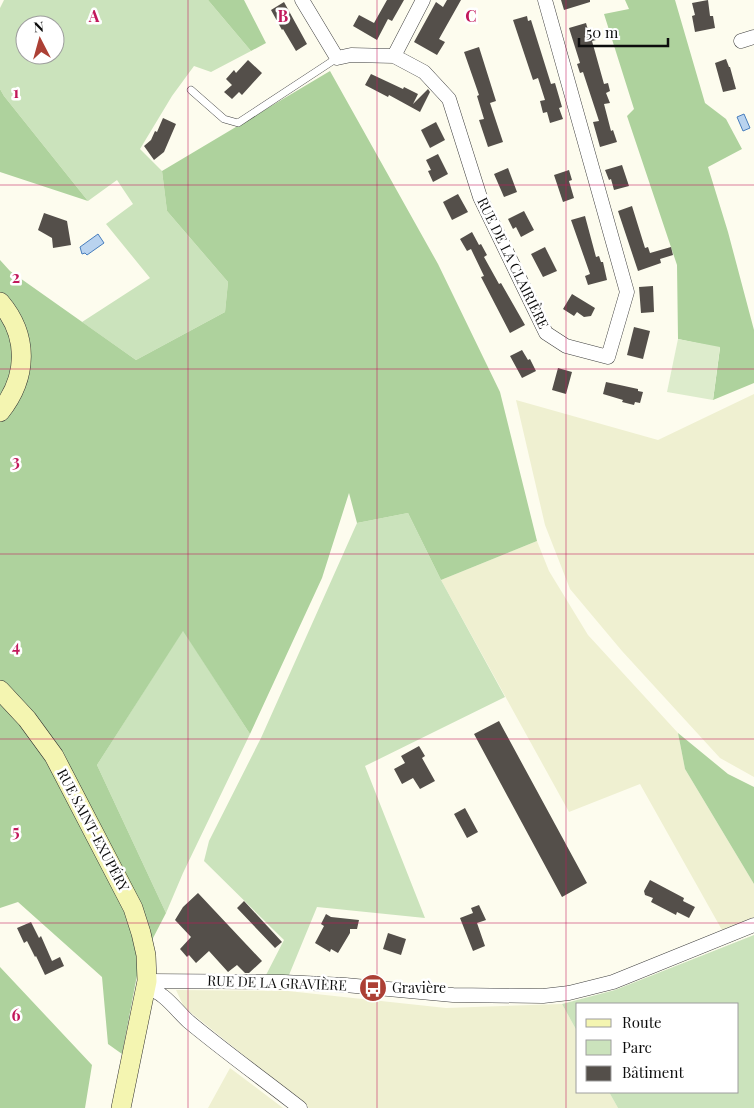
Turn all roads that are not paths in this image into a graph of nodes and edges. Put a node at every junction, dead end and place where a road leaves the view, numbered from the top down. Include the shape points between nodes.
1 (302, 0) edge
2 (423, 0) edge
3 (545, 0) edge
4 (394, 56) junction
5 (337, 58) junction
6 (191, 90) dead end
7 (0, 302) edge
8 (0, 412) edge
9 (0, 690) edge
10 (754, 925) edge
11 (147, 985) junction
12 (121, 1108) edge
13 (300, 1108) edge

1 - 5 street
2 - 4 street
3 - 4 street, RUE DE LA CLAIRIÈRE via 627,292 608,357 566,346 546,333 480,197 449,99 424,72
4 - 5 street, RUE DE LA CLAIRIÈRE via 351,55
5 - 6 lane via 238,123 224,120
7 - 8 street via 17,328 22,349 21,365 10,399
9 - 11 street, RUE SAINT-EXUPÉRY via 27,719 54,756 133,908 146,956
10 - 11 street, RUE DE LA GRAVIÈRE via 613,982 543,996 453,995 283,982
11 - 12 street, RUE SAINT-EXUPÉRY
11 - 13 street

